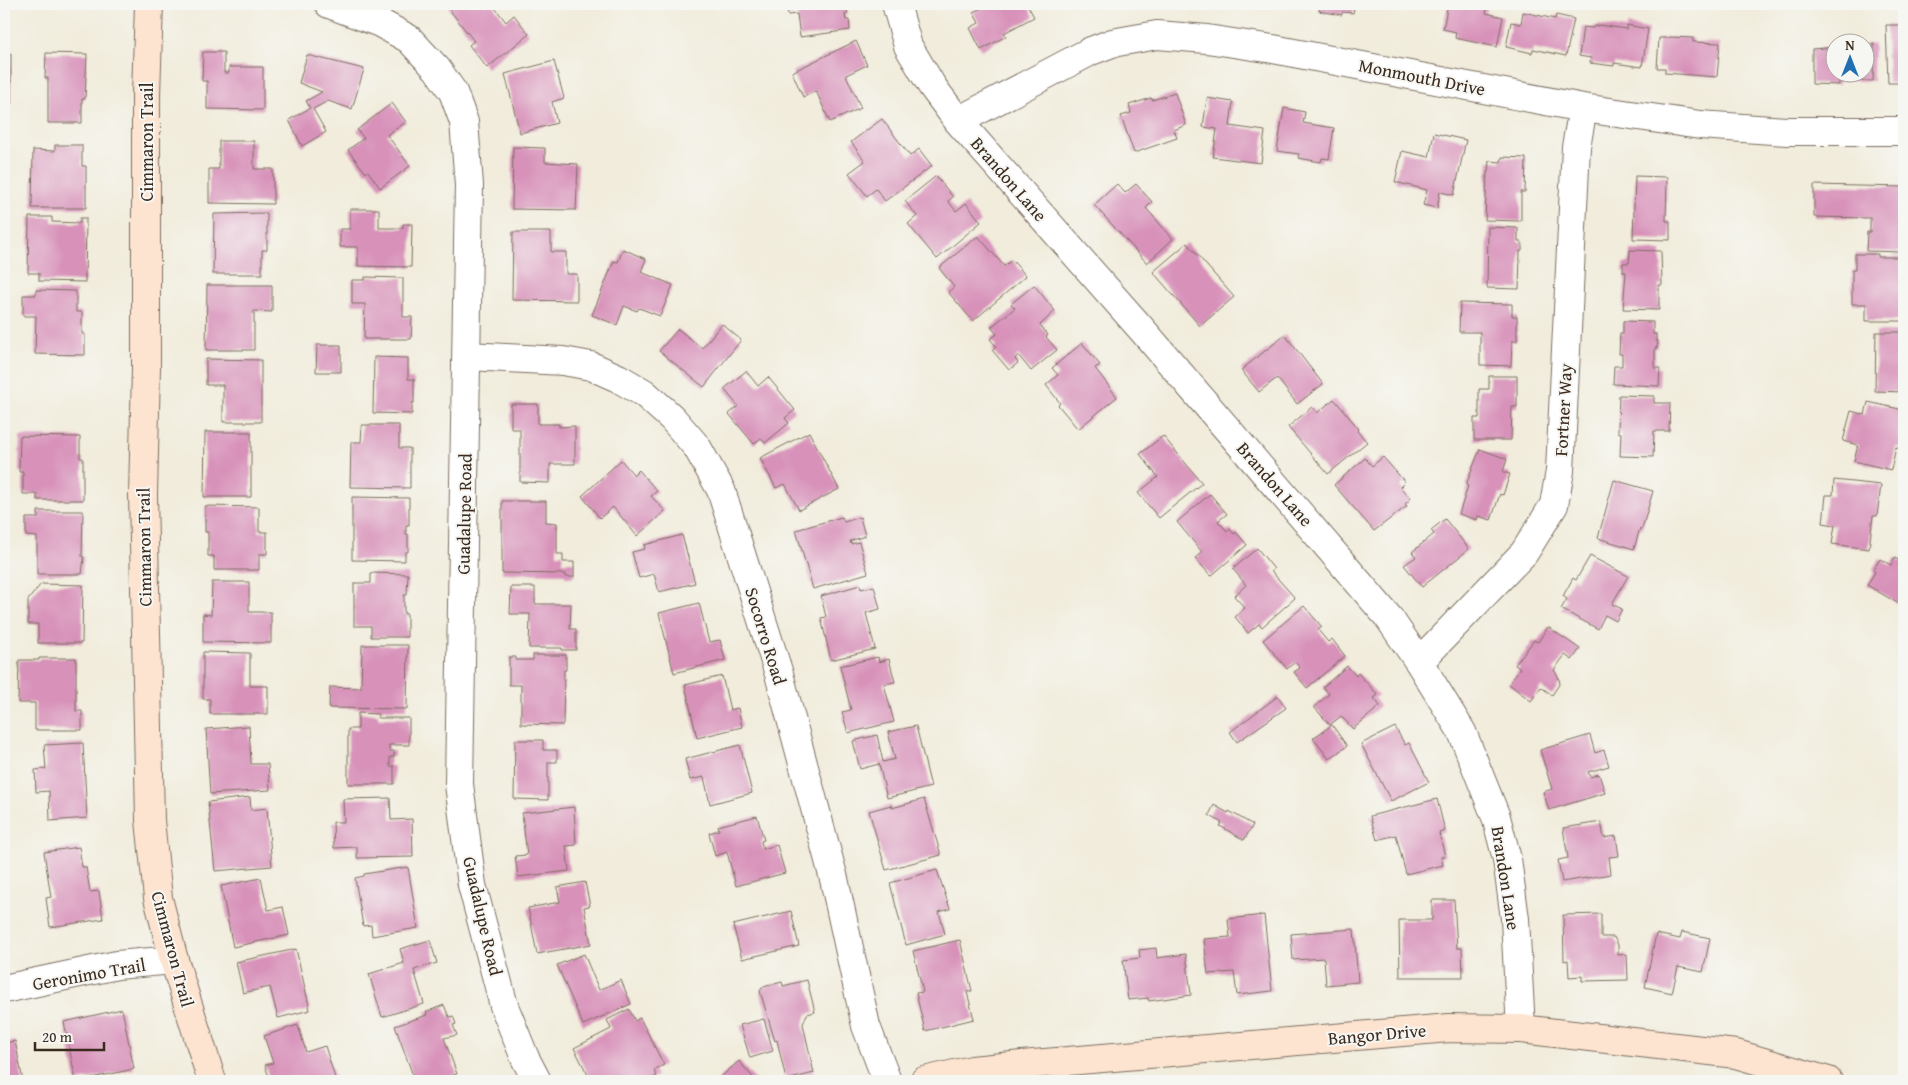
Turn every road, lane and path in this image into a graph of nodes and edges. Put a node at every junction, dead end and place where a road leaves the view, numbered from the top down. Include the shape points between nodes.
1 (149, 4) edge
2 (329, 4) edge
3 (896, 4) edge
4 (1583, 108) junction
5 (958, 121) junction
6 (1904, 132) edge
7 (467, 356) junction
8 (1419, 662) junction
9 (174, 960) junction
10 (4, 989) edge
11 (1520, 1029) junction
12 (212, 1081) edge
13 (537, 1081) edge
14 (888, 1081) edge
15 (924, 1081) edge
16 (1828, 1081) edge

1 - 9 street, Cimmaron Trail via 143,495 150,820 158,898
2 - 7 street, Guadalupe Road via 380,23 409,39 453,92 464,122 469,185
3 - 5 street, Brandon Lane via 908,46
4 - 5 street, Monmouth Drive via 1273,49 1157,35 1112,43 1090,52
4 - 6 street, Monmouth Drive via 1700,125 1787,131
4 - 8 street, Fortner Way via 1576,147 1560,470 1554,505 1524,553
5 - 8 street, Brandon Lane via 1383,610
7 - 13 street, Guadalupe Road via 459,784 472,885 479,913 504,1006
7 - 14 street, Socorro Road via 562,361 591,366 644,393 698,447 721,490 779,674 834,879 866,1026
8 - 11 street, Brandon Lane via 1462,732 1496,817 1507,859 1515,920
9 - 10 street, Geronimo Trail via 117,965
9 - 12 street, Cimmaron Trail
11 - 15 street, Bangor Drive via 1449,1028 1022,1064 972,1070
11 - 16 street, Bangor Drive via 1736,1054

